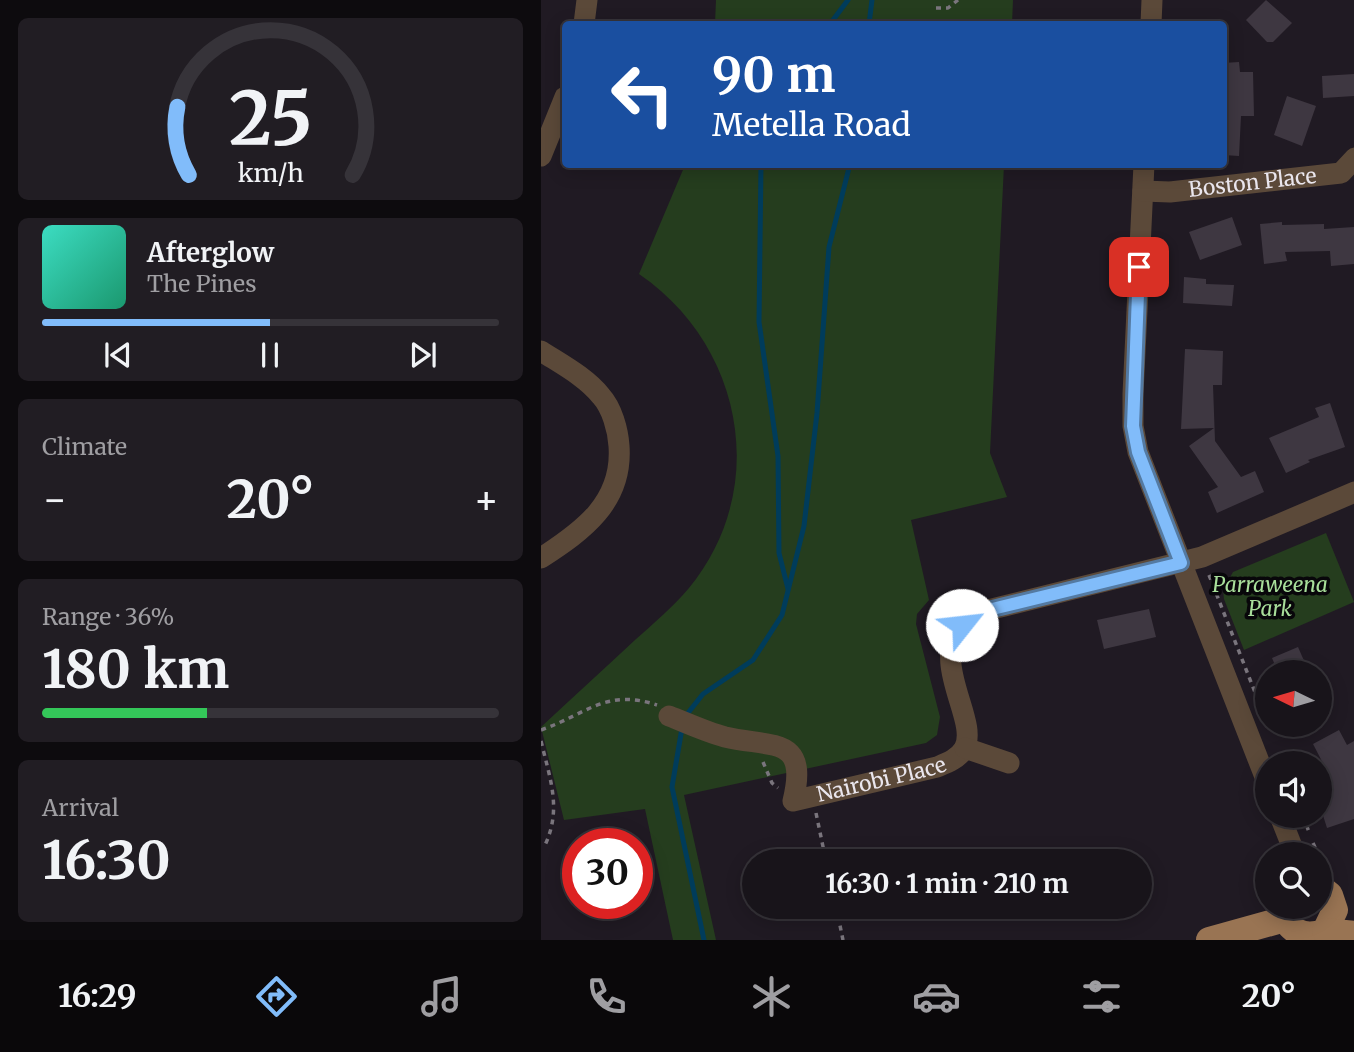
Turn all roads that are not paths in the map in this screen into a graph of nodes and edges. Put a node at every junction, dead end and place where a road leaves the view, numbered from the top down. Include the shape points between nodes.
1 (587, 0) edge
2 (1152, 0) edge
3 (584, 21) edge
4 (1151, 21) edge
5 (562, 104) edge
6 (541, 156) edge
7 (1354, 158) edge
8 (1144, 168) edge
9 (1143, 191) junction
10 (541, 351) edge
11 (1354, 492) edge
12 (541, 558) edge
13 (1181, 563) junction
14 (669, 716) dead end
15 (966, 748) junction
16 (1255, 751) edge
17 (1009, 764) dead end
18 (1336, 899) edge
19 (1268, 919) edge
20 (1287, 919) edge
21 (1325, 932) junction
22 (1354, 934) edge
23 (1209, 940) edge

1 - 3 street
2 - 4 street
5 - 6 street
7 - 9 street, Boston Place via 1341,173
8 - 9 street
9 - 13 street via 1133,426 1138,452
10 - 12 street via 603,397 618,432 620,459 615,488 600,512 583,531
11 - 13 street, Nairobi Place
13 - 15 street, Nairobi Place via 984,611 962,625 952,643 950,661 967,734
13 - 16 street
14 - 15 street, Nairobi Place via 722,736 789,750 796,760 803,799 937,767 955,760
15 - 17 street, Nairobi Place
18 - 21 main road via 1334,918
19 - 23 main road
20 - 21 main road via 1302,935
21 - 22 main road

